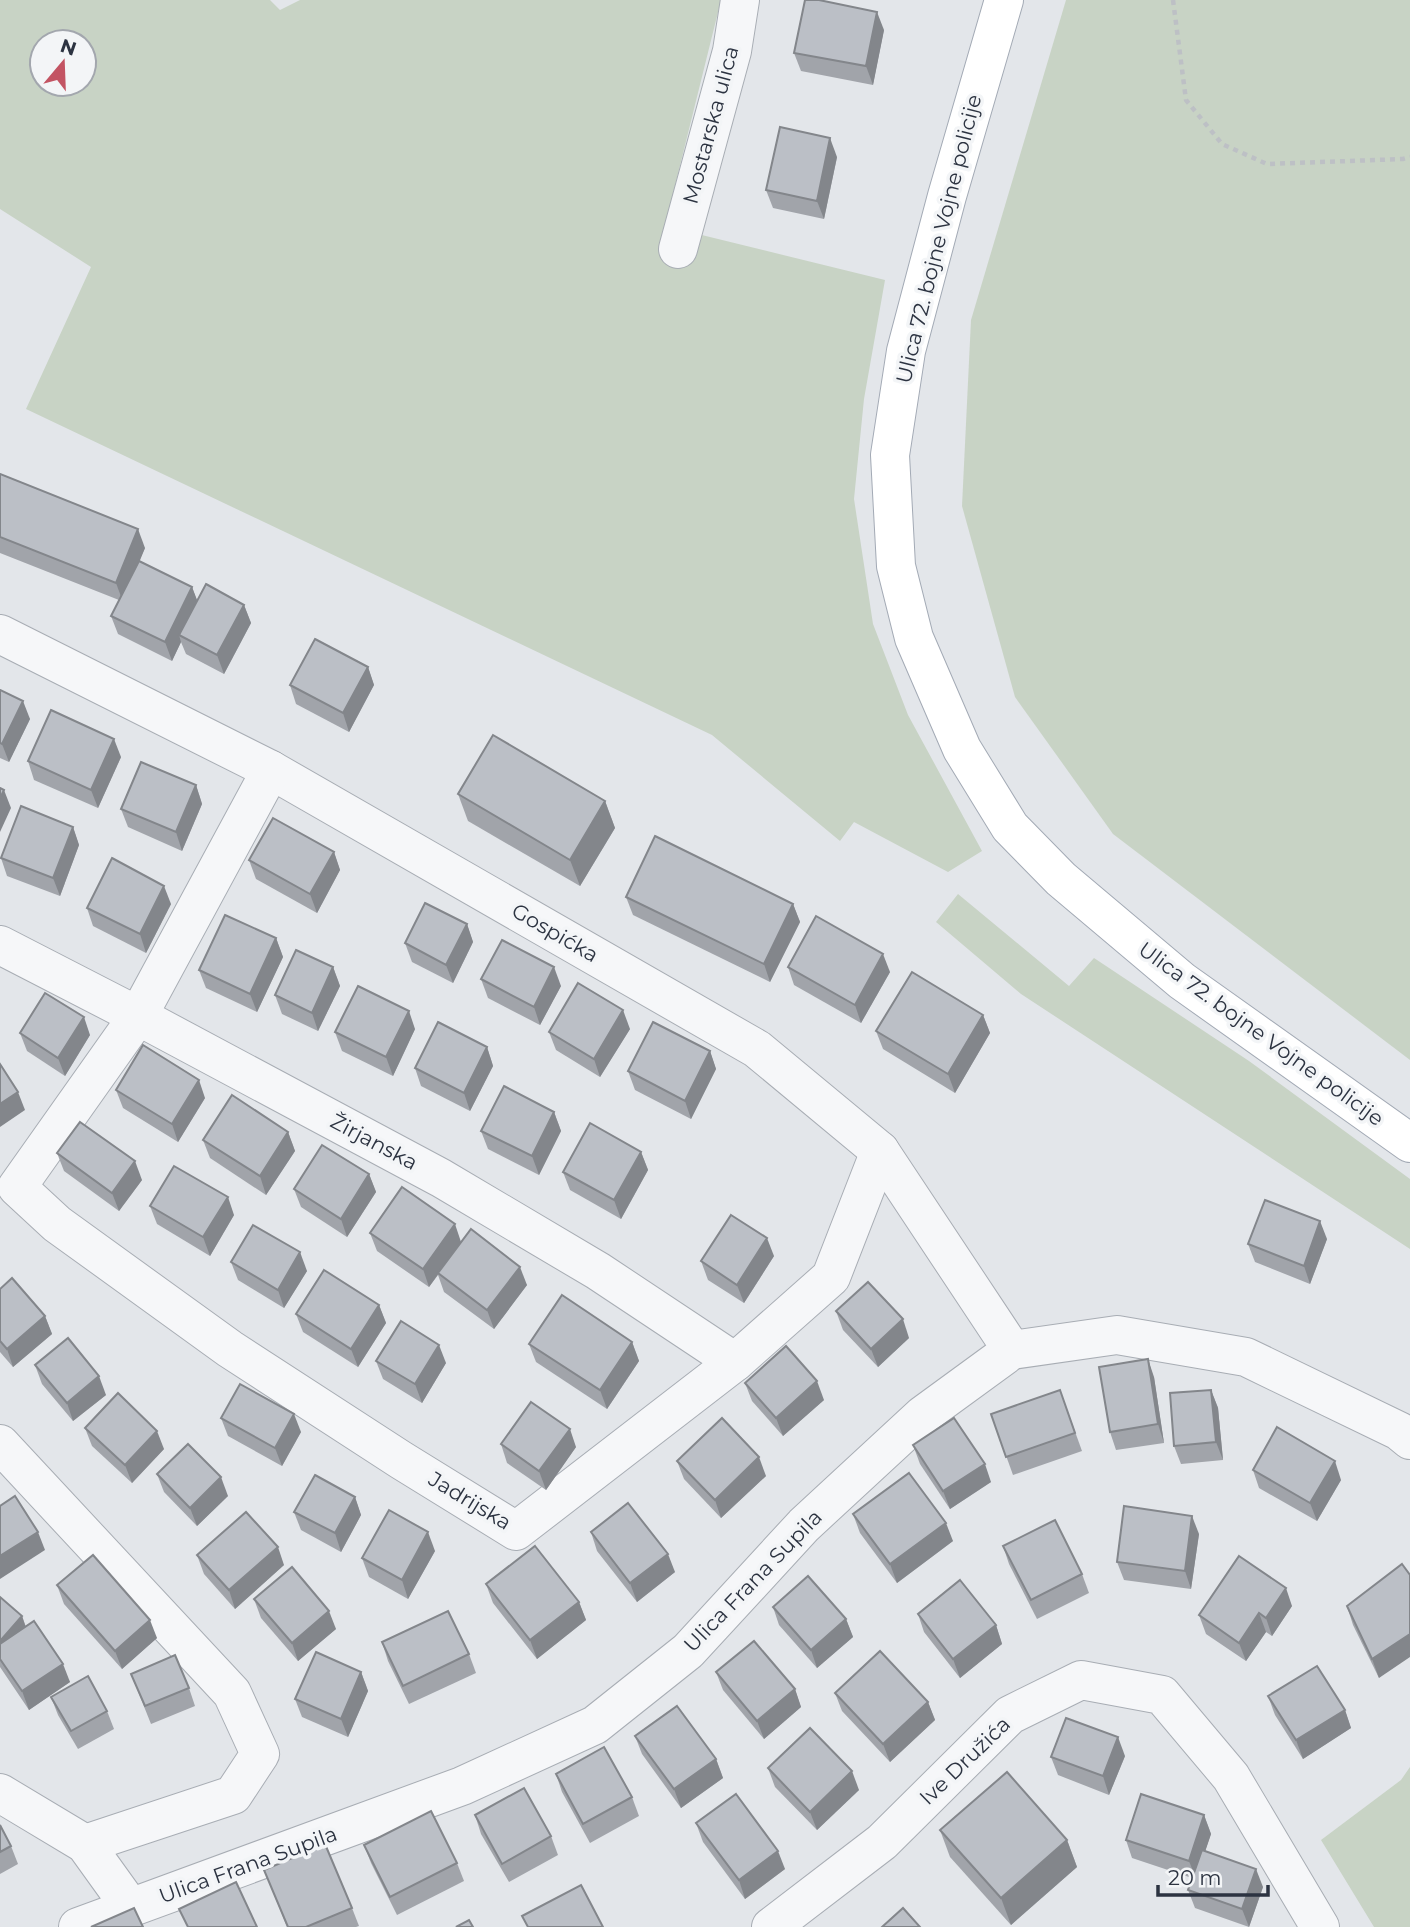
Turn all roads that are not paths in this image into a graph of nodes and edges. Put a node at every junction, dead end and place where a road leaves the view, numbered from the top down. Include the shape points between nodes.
1 (740, 0) edge
2 (1004, 0) edge
3 (678, 250) dead end
4 (0, 634) edge
5 (271, 770) junction
6 (0, 945) edge
7 (138, 1016) junction
8 (1410, 1143) edge
9 (880, 1152) junction
10 (1012, 1350) junction
11 (735, 1362) junction
12 (1410, 1440) edge
13 (0, 1444) edge
14 (0, 1793) edge
15 (85, 1844) junction
16 (131, 1908) junction
17 (78, 1927) edge
18 (771, 1927) edge
19 (1320, 1927) edge

1 - 3 street, Mostarska ulica via 732,51
2 - 8 main road, Ulica 72. bojne Vojne policije via 906,351 890,455 896,566 914,638 962,749 1010,827 1061,879 1182,981
4 - 5 street, Gospićka
5 - 7 street
5 - 9 street, Gospićka via 757,1049
6 - 7 street, Žirjanska
7 - 11 street, Žirjanska via 452,1185 598,1270
7 - 11 street, Jadrijska via 17,1187 57,1224 230,1349 516,1531
9 - 10 street, Gospićka
9 - 11 street, Jadrijska via 831,1277
10 - 12 street, Ulica Frana Supila via 1117,1335 1246,1357
10 - 16 street, Ulica Frana Supila via 923,1415 804,1525 688,1651 595,1725 462,1786
13 - 15 street via 232,1693 260,1754 233,1796
14 - 15 street
15 - 16 street
16 - 17 street, Ulica Frana Supila
18 - 19 street, Ive Družića via 882,1842 1010,1715 1081,1680 1162,1695 1231,1777

